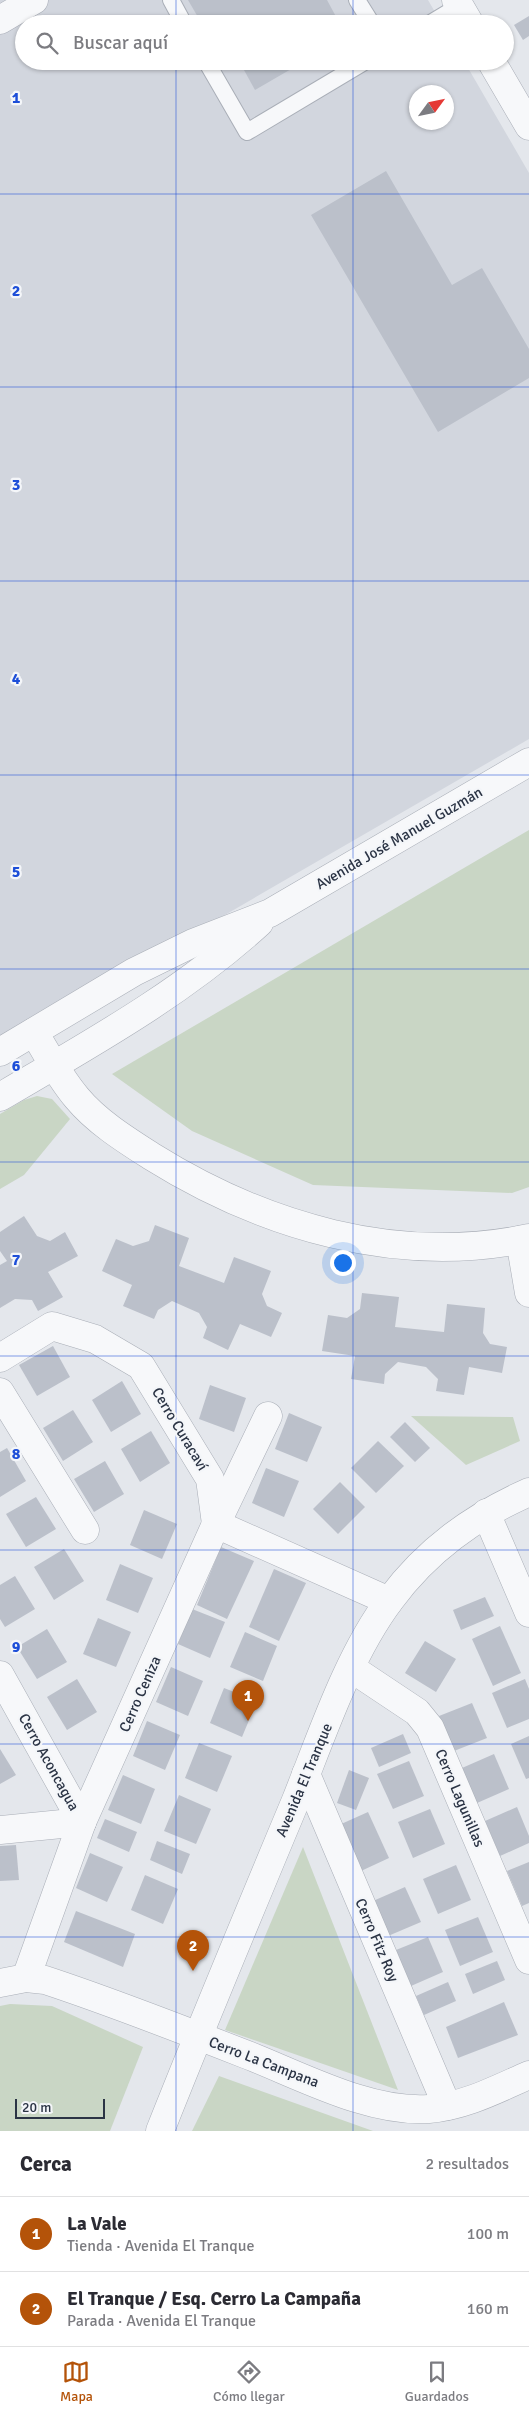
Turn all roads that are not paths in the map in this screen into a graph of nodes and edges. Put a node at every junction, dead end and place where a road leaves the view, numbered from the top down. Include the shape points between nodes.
1 (34, 0) edge
2 (171, 0) edge
3 (358, 0) edge
4 (179, 15) edge
5 (367, 15) edge
6 (0, 20) edge
7 (211, 70) edge
8 (351, 70) edge
9 (496, 70) edge
10 (529, 126) edge
11 (529, 762) edge
12 (270, 913) junction
13 (34, 1032) junction
14 (0, 1052) edge
15 (54, 1066) junction
16 (0, 1097) edge
17 (524, 1239) edge
18 (529, 1292) edge
19 (0, 1358) edge
20 (0, 1392) edge
21 (268, 1416) dead end
22 (529, 1492) edge
23 (486, 1513) junction
24 (216, 1524) junction
25 (85, 1530) dead end
26 (389, 1601) junction
27 (529, 1613) edge
28 (351, 1668) junction
29 (0, 1675) edge
30 (306, 1774) junction
31 (82, 1822) junction
32 (0, 1830) edge
33 (529, 1960) edge
34 (26, 1978) junction
35 (0, 1983) edge
36 (198, 2036) junction
37 (529, 2075) edge
38 (447, 2106) junction
39 (409, 2120) edge
40 (160, 2131) edge

1 - 6 street
2 - 4 lane
3 - 5 lane
7 - 8 lane via 247,132
9 - 10 street
11 - 12 street, Avenida José Manuel Guzmán
12 - 13 street, Avenida José Manuel Guzmán via 164,957
12 - 15 street, Avenida José Manuel Guzmán via 172,994
13 - 14 street, Avenida José Manuel Guzmán
13 - 15 street
15 - 16 street, Avenida José Manuel Guzmán
15 - 17 street via 78,1099 102,1122 133,1144 207,1187 296,1225 372,1242 424,1246
17 - 18 street
19 - 24 street, Cerro Curacaví via 52,1326 95,1339 142,1366 210,1479
20 - 25 street
21 - 24 street, Cerro Ceniza
22 - 23 street, Avenida El Tranque
23 - 26 street, Avenida El Tranque via 432,1552
23 - 27 street
24 - 26 street
24 - 31 street, Cerro Ceniza
26 - 28 street, Avenida El Tranque
28 - 30 street, Avenida El Tranque
28 - 33 street, Cerro Lagunillas via 413,1709 430,1728
29 - 31 street, Cerro Aconcagua
30 - 36 street, Avenida El Tranque
30 - 38 street, Cerro Fitz Roy
31 - 32 street
31 - 34 street, Cerro Ceniza
34 - 35 street, Cerro La Campana
34 - 36 street, Cerro La Campana via 64,1986
36 - 39 street, Cerro La Campana
36 - 40 street, Avenida El Tranque
37 - 38 street, Cerro La Campana via 473,2099
38 - 39 street, Cerro La Campana

